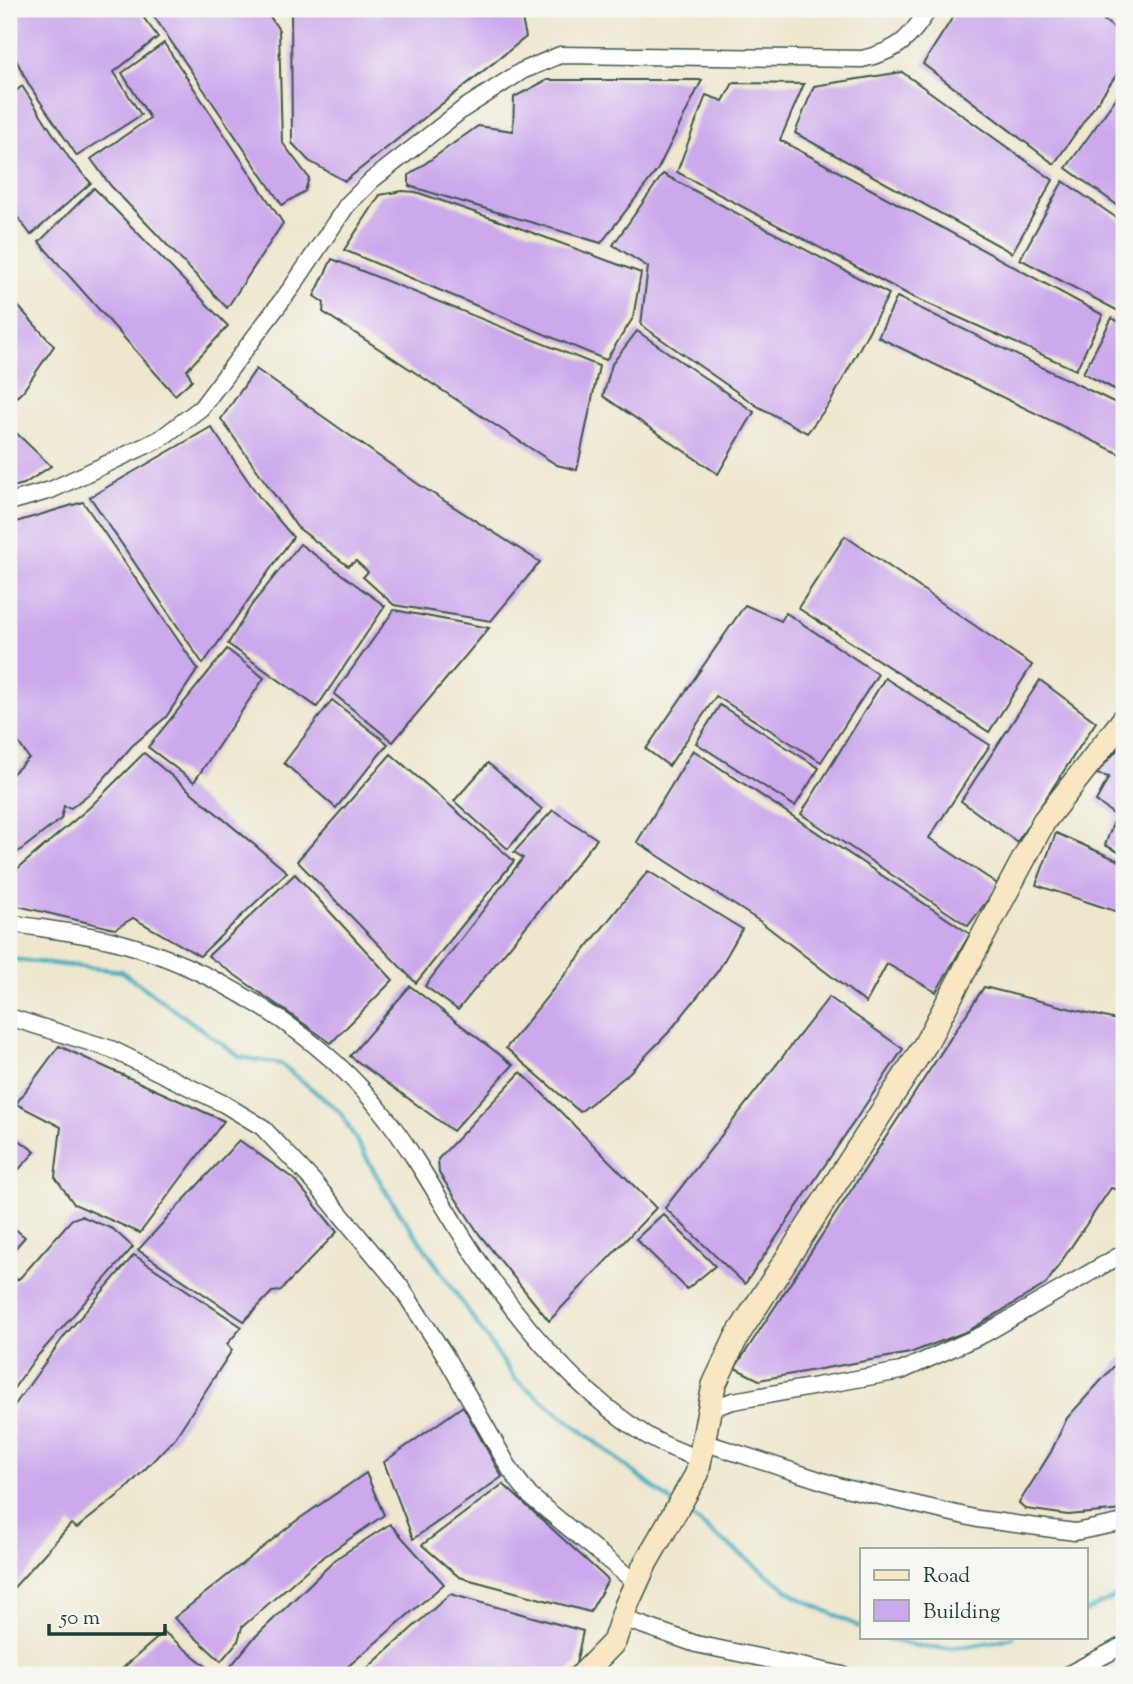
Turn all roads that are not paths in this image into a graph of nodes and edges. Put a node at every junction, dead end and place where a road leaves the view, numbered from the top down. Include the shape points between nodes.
1 (929, 9) edge
2 (9, 502) edge
3 (1124, 719) edge
4 (9, 923) edge
5 (9, 1017) edge
6 (1124, 1253) edge
7 (709, 1409) junction
8 (699, 1458) junction
9 (1124, 1522) edge
10 (641, 1572) junction
11 (622, 1618) junction
12 (1124, 1645) edge
13 (583, 1675) edge
14 (844, 1675) edge
15 (1067, 1675) edge

1 - 2 street via 912,33 889,53 862,59 560,55 522,71 463,109 347,205 201,408 160,439 51,490
3 - 7 street via 1044,821 925,1045 737,1336 714,1385
4 - 8 street via 117,942 174,960 226,985 290,1027 339,1067 384,1114 482,1266 547,1349 603,1404 648,1436
5 - 10 street via 111,1049 262,1127 400,1286 530,1496
6 - 7 street via 984,1334 901,1371
7 - 8 street
8 - 9 street via 978,1519 1076,1532
8 - 10 street
10 - 11 street
11 - 13 street via 614,1642
11 - 14 street via 696,1644
12 - 15 street

